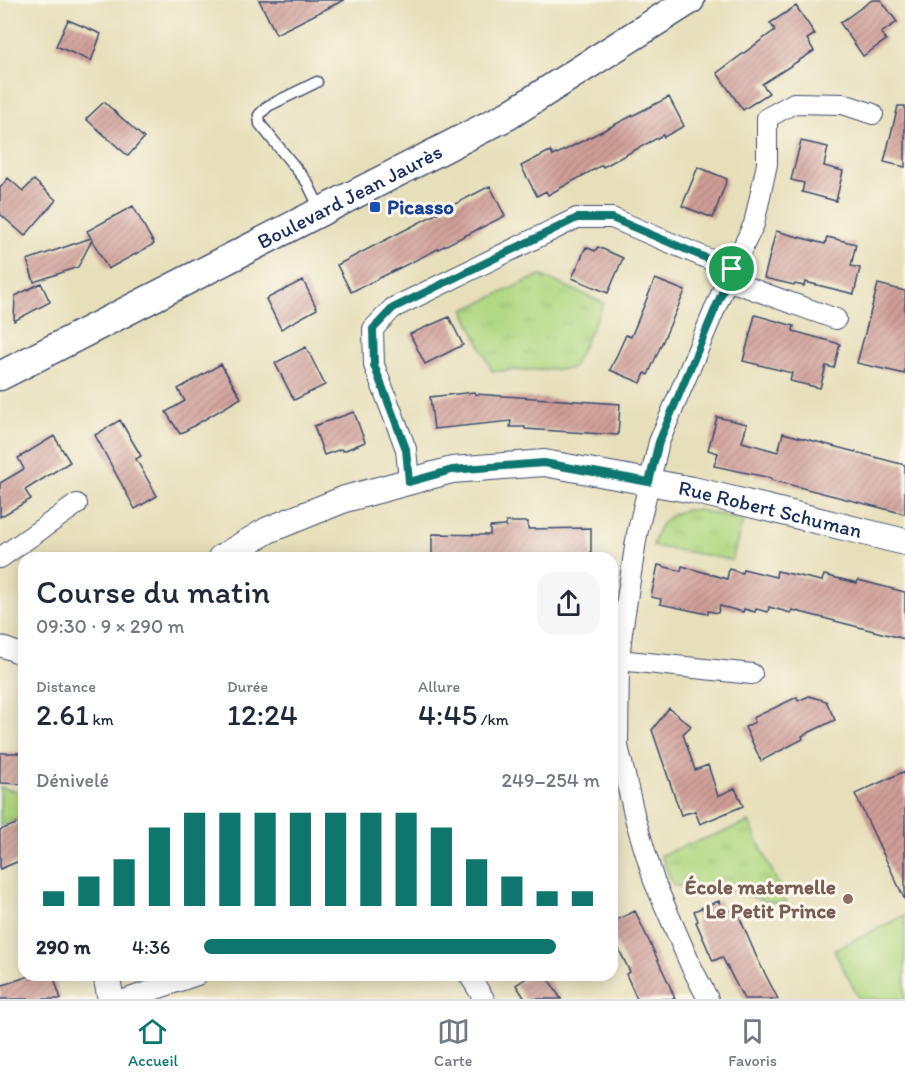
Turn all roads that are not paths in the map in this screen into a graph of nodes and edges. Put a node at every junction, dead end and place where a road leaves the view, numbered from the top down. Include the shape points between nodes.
1 (690, 0) edge
2 (317, 82) dead end
3 (873, 114) dead end
4 (321, 211) junction
5 (730, 275) junction
6 (836, 319) dead end
7 (0, 376) edge
8 (409, 482) junction
9 (649, 482) junction
10 (77, 504) dead end
11 (905, 542) edge
12 (231, 552) edge
13 (0, 558) edge
14 (0, 646) edge
15 (18, 653) edge
16 (620, 660) junction
17 (752, 674) dead end
18 (618, 687) edge
19 (618, 746) edge
20 (107, 981) edge
21 (180, 981) edge
22 (473, 981) edge
23 (111, 999) edge
24 (127, 999) edge
25 (484, 999) edge
26 (708, 999) edge

1 - 4 main road, Boulevard Jean Jaurès via 508,116
2 - 4 lane via 268,106 259,115 260,124 307,182
3 - 5 street via 843,104 794,103 767,118 767,164 754,224
4 - 7 main road, Boulevard Jean Jaurès
5 - 6 street
5 - 8 street via 612,218 577,218 393,308 373,329 374,365 406,449
5 - 9 street via 659,442
8 - 9 street, Rue Robert Schuman via 452,470 544,463
8 - 12 street, Rue Robert Schuman via 345,499 268,530
9 - 11 street, Rue Robert Schuman
9 - 16 street via 635,545
10 - 13 street
14 - 15 street
16 - 17 street
16 - 18 street
19 - 26 street via 654,881
20 - 23 street
21 - 24 street
22 - 25 street

